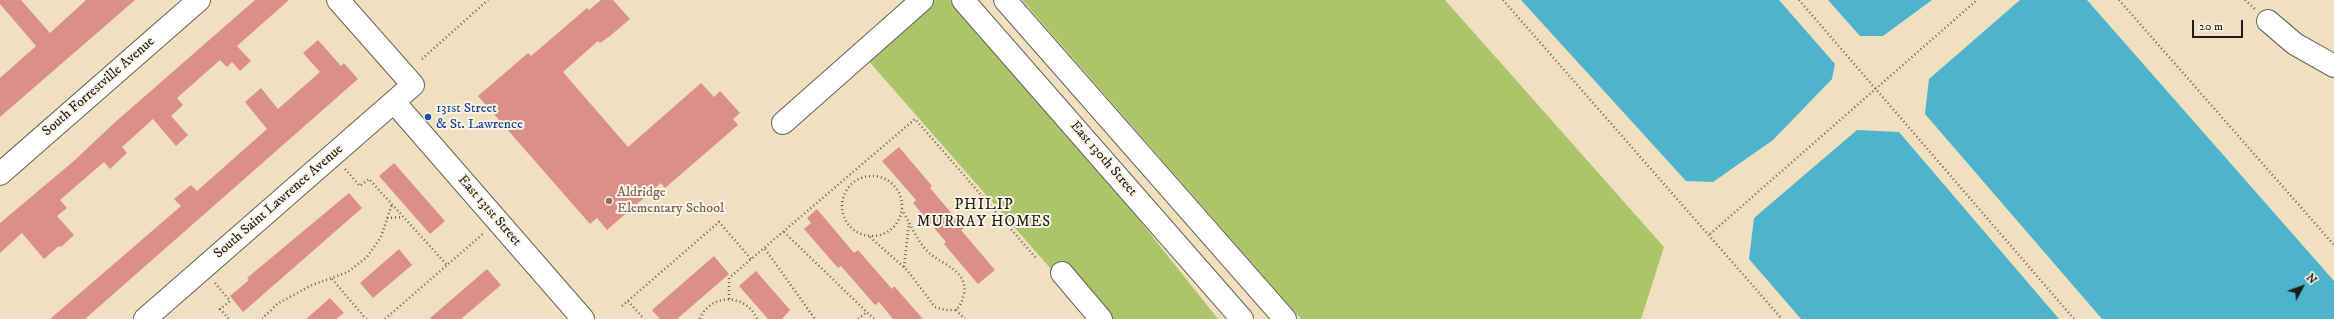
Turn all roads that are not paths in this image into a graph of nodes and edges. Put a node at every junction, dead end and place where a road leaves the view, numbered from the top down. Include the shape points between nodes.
1 (199, 0) edge
2 (338, 0) edge
3 (922, 0) edge
4 (963, 0) edge
5 (1006, 0) edge
6 (2268, 21) dead end
7 (2334, 66) edge
8 (394, 102) junction
9 (783, 123) dead end
10 (0, 174) edge
11 (1062, 273) dead end
12 (145, 319) edge
13 (583, 319) edge
14 (1102, 319) edge
15 (1242, 319) edge
16 (1285, 319) edge

1 - 10 street, South Forrestville Avenue
2 - 8 street, South Saint Lawrence Avenue via 414,85
3 - 9 street
4 - 15 street, East 130th Street
5 - 16 street
6 - 7 street via 2295,44
8 - 12 street, South Saint Lawrence Avenue
8 - 13 street, East 131st Street
11 - 14 street

